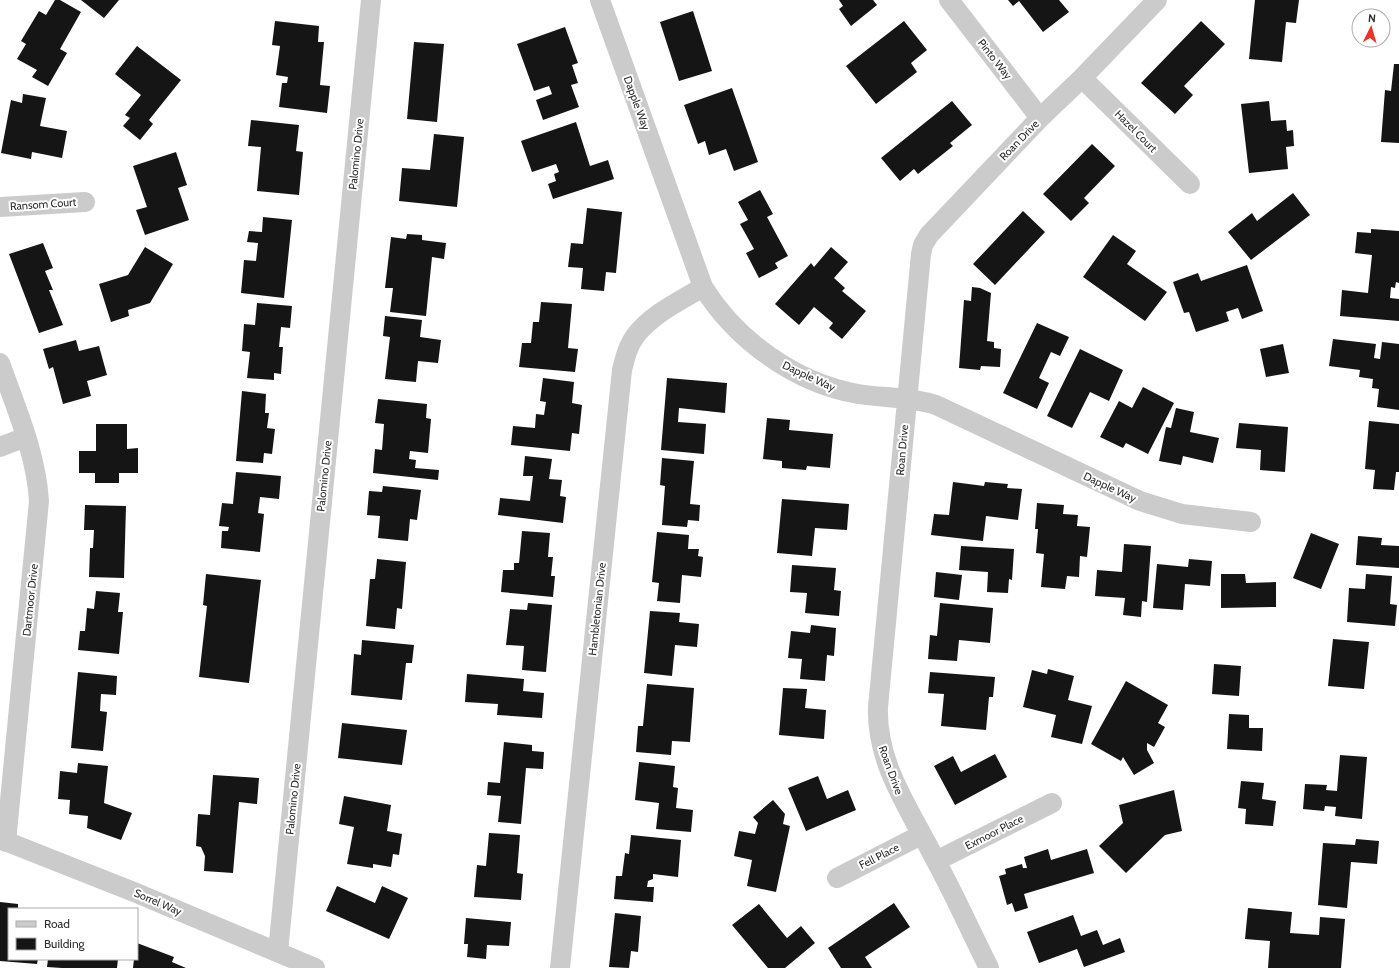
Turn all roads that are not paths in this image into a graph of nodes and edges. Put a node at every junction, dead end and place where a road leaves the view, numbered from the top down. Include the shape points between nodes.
1 (371, 0) edge
2 (600, 0) edge
3 (949, 0) edge
4 (1157, 0) edge
5 (1082, 78) junction
6 (1040, 118) junction
7 (1190, 184) dead end
8 (85, 202) dead end
9 (0, 207) edge
10 (703, 286) junction
11 (0, 363) edge
12 (906, 399) junction
13 (26, 437) junction
14 (0, 447) edge
15 (1250, 522) dead end
16 (1052, 803) dead end
17 (921, 835) junction
18 (3, 841) edge
19 (936, 861) junction
20 (836, 878) dead end
21 (278, 952) junction
22 (315, 968) edge
23 (560, 968) edge
24 (989, 968) edge

1 - 21 street, Palomino Drive
2 - 10 street, Dapple Way
3 - 6 street, Pinto Way
4 - 5 street, Roan Drive
5 - 6 street, Roan Drive
5 - 7 street, Hazel Court
6 - 12 street, Roan Drive via 929,235 923,245
8 - 9 street, Ransom Court
10 - 12 street, Dapple Way via 712,302 750,341 792,370 840,390
10 - 23 street, Hambletonian Drive via 645,325 626,352 622,370
11 - 13 street, Dartmoor Drive
12 - 15 street, Dapple Way via 936,405 1147,503 1195,516
12 - 17 street, Roan Drive via 878,722 886,762 899,794
13 - 14 street
13 - 18 street, Dartmoor Drive via 38,487 38,515
16 - 19 street, Exmoor Place
17 - 19 street, Roan Drive
17 - 20 street, Fell Place
18 - 21 street, Sorrel Way
19 - 24 street, Roan Drive
21 - 22 street, Sorrel Way

